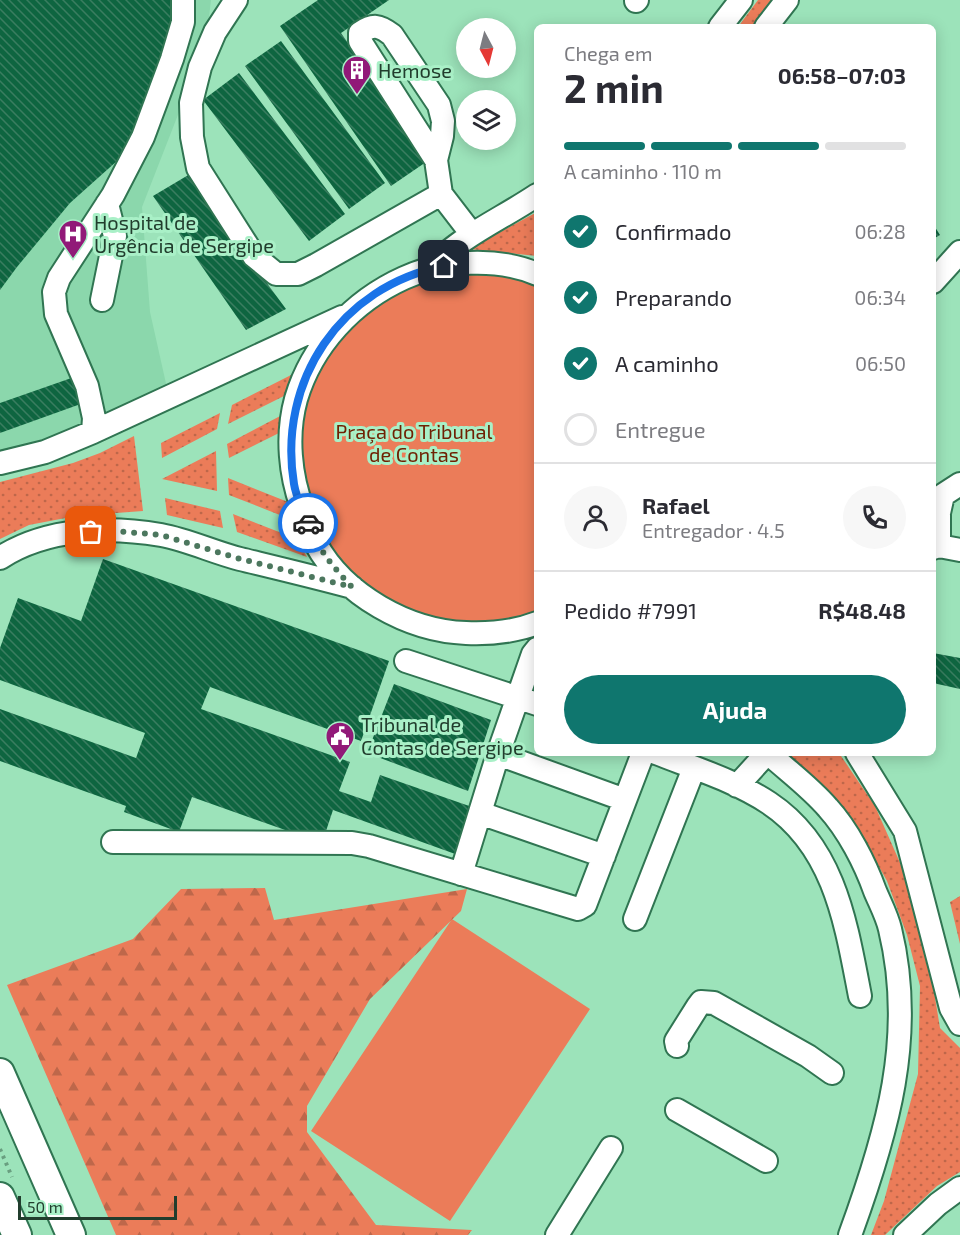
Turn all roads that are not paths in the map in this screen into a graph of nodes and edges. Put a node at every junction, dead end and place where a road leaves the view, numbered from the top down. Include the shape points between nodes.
1 (183, 0) edge
2 (236, 0) edge
3 (741, 0) edge
4 (722, 24) edge
5 (436, 160) junction
6 (441, 194) junction
7 (534, 197) edge
8 (107, 204) junction
9 (471, 233) junction
10 (960, 252) edge
11 (429, 269) junction
12 (534, 273) edge
13 (936, 279) edge
14 (102, 300) dead end
15 (346, 315) junction
16 (93, 432) junction
17 (0, 463) edge
18 (960, 484) edge
19 (944, 548) edge
20 (1, 555) edge
21 (352, 587) junction
22 (534, 624) edge
23 (486, 633) junction
24 (534, 652) edge
25 (406, 661) dead end
26 (534, 663) edge
27 (527, 700) edge
28 (498, 754) junction
29 (642, 756) edge
30 (664, 756) edge
31 (765, 756) edge
32 (771, 756) edge
33 (859, 756) edge
34 (694, 768) junction
35 (737, 786) junction
36 (625, 800) junction
37 (480, 813) junction
38 (113, 842) dead end
39 (604, 856) junction
40 (460, 874) junction
41 (635, 919) dead end
42 (860, 996) dead end
43 (960, 1024) edge
44 (677, 1046) dead end
45 (0, 1073) edge
46 (832, 1073) dead end
47 (677, 1110) dead end
48 (611, 1148) dead end
49 (766, 1161) dead end
50 (960, 1188) edge
51 (0, 1197) edge
52 (17, 1235) edge
53 (71, 1235) edge
54 (557, 1235) edge
55 (850, 1235) edge
56 (905, 1235) edge

1 - 8 street via 183,22 160,95 143,137
2 - 6 street via 215,32 200,67 191,103 192,137 198,168 254,256 276,274 297,274
3 - 4 street
5 - 5 street via 442,136 439,105 392,34 370,26 360,33 360,41
5 - 6 street
6 - 9 street
7 - 9 street
8 - 14 street via 115,236
8 - 16 street via 63,270 54,292 56,314 91,398
9 - 11 street
10 - 13 street
11 - 12 street via 495,264
11 - 15 street via 387,286
15 - 16 street
15 - 21 street via 318,351 296,399 290,441 294,486 316,544
16 - 17 street via 45,452
18 - 19 street via 944,495 939,513
20 - 21 street via 31,541 58,535 115,531 161,535
21 - 23 street via 398,617 423,626
22 - 23 street
23 - 24 street
25 - 27 street
26 - 27 street
27 - 28 street
28 - 36 street
28 - 37 street
29 - 36 street
30 - 34 street
31 - 35 street
32 - 55 street via 829,809 864,861 892,939 901,1033 892,1100
33 - 43 street via 904,831 951,1008
34 - 35 street
34 - 41 street
35 - 42 street via 789,817 817,854 838,897
36 - 39 street
37 - 39 street
37 - 40 street
38 - 40 street via 352,843
39 - 40 street via 585,905 578,909
44 - 46 street via 676,1041 701,1002 714,1003
45 - 53 main road
47 - 49 street
48 - 54 street
50 - 56 street
51 - 52 main road

